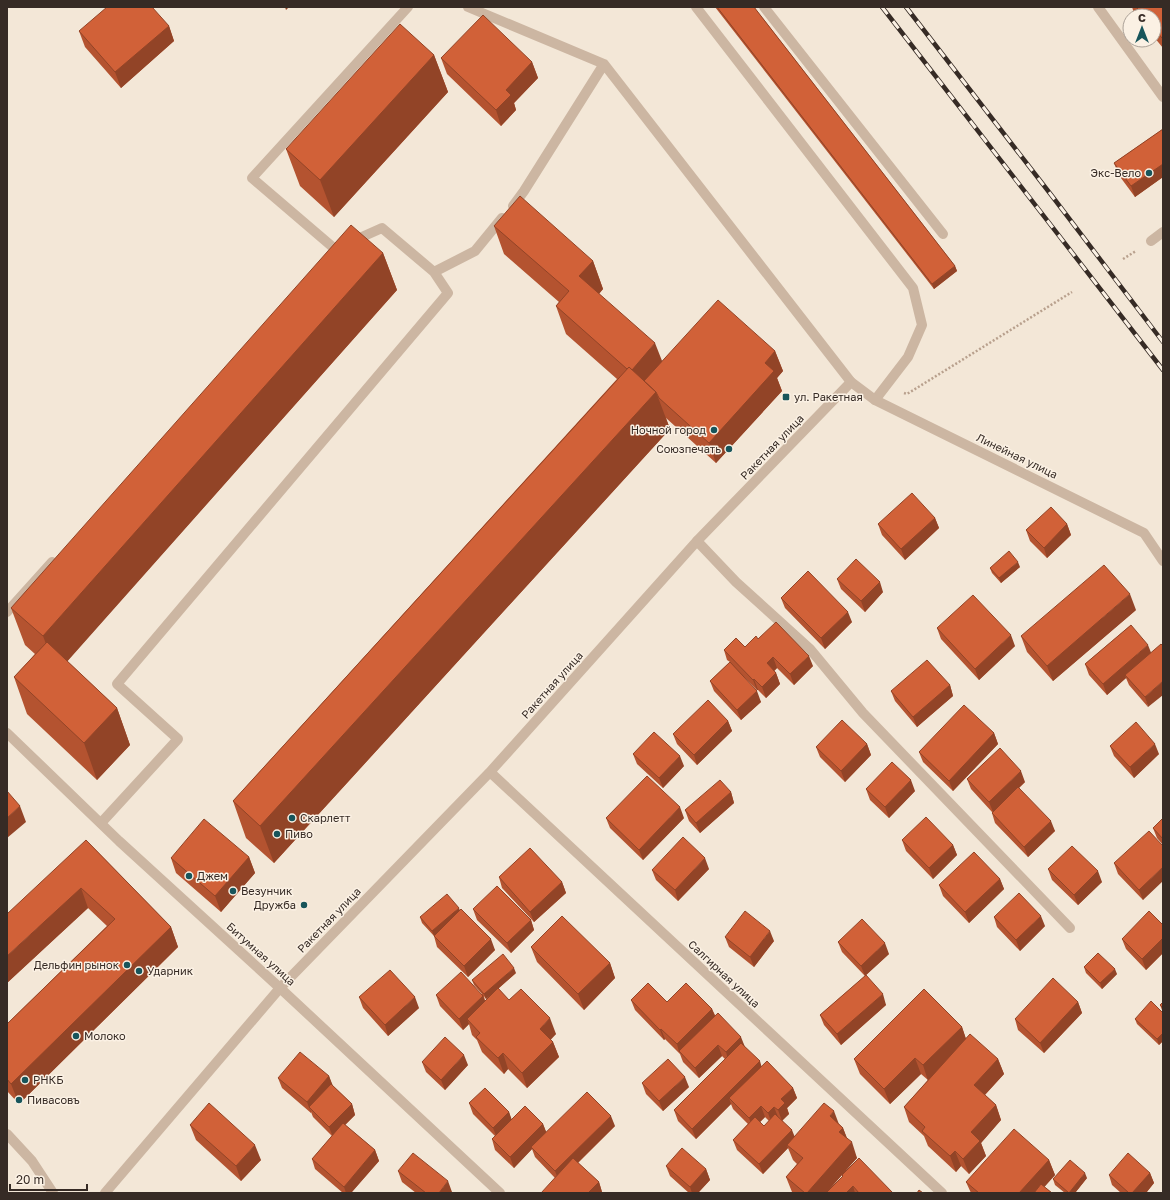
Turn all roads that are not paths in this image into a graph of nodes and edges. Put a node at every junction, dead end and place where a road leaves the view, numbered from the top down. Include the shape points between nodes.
1 (408, 7) edge
2 (468, 7) edge
3 (696, 7) edge
4 (764, 7) edge
5 (1098, 7) edge
6 (604, 64) junction
7 (1163, 98) edge
8 (1163, 232) edge
9 (943, 234) dead end
10 (1151, 241) dead end
11 (434, 272) junction
12 (851, 382) junction
13 (875, 400) junction
14 (697, 541) junction
15 (60, 553) edge
16 (1163, 561) edge
17 (7, 612) edge
18 (7, 733) edge
19 (490, 772) junction
20 (101, 823) junction
21 (1070, 928) dead end
22 (280, 988) junction
23 (7, 1134) edge
24 (53, 1193) edge
25 (105, 1193) edge
26 (500, 1193) edge
27 (942, 1193) edge

1 - 11 street via 252,178 332,252 382,228
2 - 6 street
3 - 13 street via 913,288 922,325 908,357
4 - 9 street
5 - 7 street
6 - 11 street via 524,191 475,251
6 - 12 street, Линейная улица
8 - 10 street
11 - 20 street via 448,293 117,684 178,739
12 - 13 street, Линейная улица
12 - 14 street, Ракетная улица
13 - 16 street, Линейная улица via 1144,533
14 - 19 street, Ракетная улица
14 - 21 street via 736,582 810,649 864,713
15 - 17 street
18 - 20 street, Битумная улица
19 - 22 street, Ракетная улица
19 - 27 street, Салгирная улица
20 - 22 street, Битумная улица
22 - 25 street, Ракетная улица
22 - 26 street, Битумная улица
23 - 24 street via 32,1161

